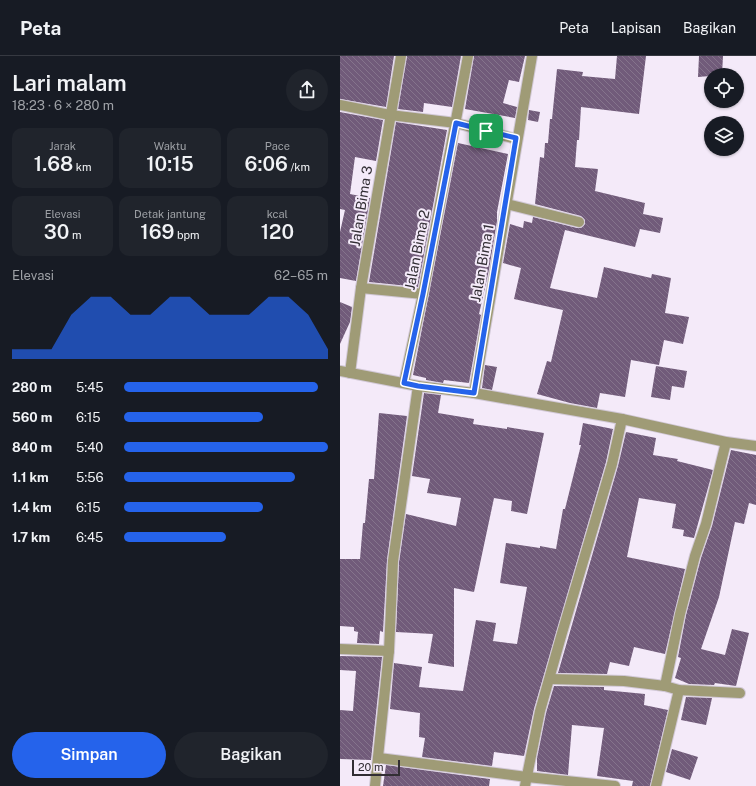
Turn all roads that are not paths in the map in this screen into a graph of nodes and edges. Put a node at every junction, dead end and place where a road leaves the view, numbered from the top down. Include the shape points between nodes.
1 (401, 56) edge
2 (468, 56) edge
3 (532, 56) edge
4 (340, 106) edge
5 (390, 115) junction
6 (456, 123) junction
7 (516, 138) junction
8 (506, 204) junction
9 (579, 222) dead end
10 (361, 288) junction
11 (423, 294) junction
12 (340, 371) edge
13 (350, 373) junction
14 (404, 383) junction
15 (418, 386) junction
16 (474, 393) junction
17 (622, 419) junction
18 (726, 442) junction
19 (756, 446) edge
20 (340, 649) edge
21 (389, 651) junction
22 (550, 679) junction
23 (665, 686) junction
24 (679, 690) junction
25 (740, 693) dead end
26 (379, 758) junction
27 (526, 782) edge
28 (375, 786) edge
29 (614, 786) edge
30 (656, 786) edge

1 - 5 street, Jalan Bima 3
2 - 6 street, Jalan Bima 2
3 - 7 street, Jalan Bima 1
4 - 5 street
5 - 6 street
5 - 10 street, Jalan Bima 3
6 - 7 street
6 - 11 street, Jalan Bima 2
7 - 8 street, Jalan Bima 1
8 - 9 street
8 - 16 street, Jalan Bima 1
10 - 11 street
10 - 13 street, Jalan Bima 3
11 - 14 street, Jalan Bima 2
12 - 13 street
13 - 14 street
14 - 15 street
15 - 16 street
15 - 21 street via 393,561
16 - 17 street
17 - 18 street
17 - 22 street via 612,464
18 - 19 street
18 - 23 street via 680,614
20 - 21 street
21 - 26 street
22 - 23 street via 624,681
22 - 27 street via 540,711
23 - 24 street
24 - 25 street
24 - 30 street
26 - 27 street
26 - 28 street
27 - 29 street

